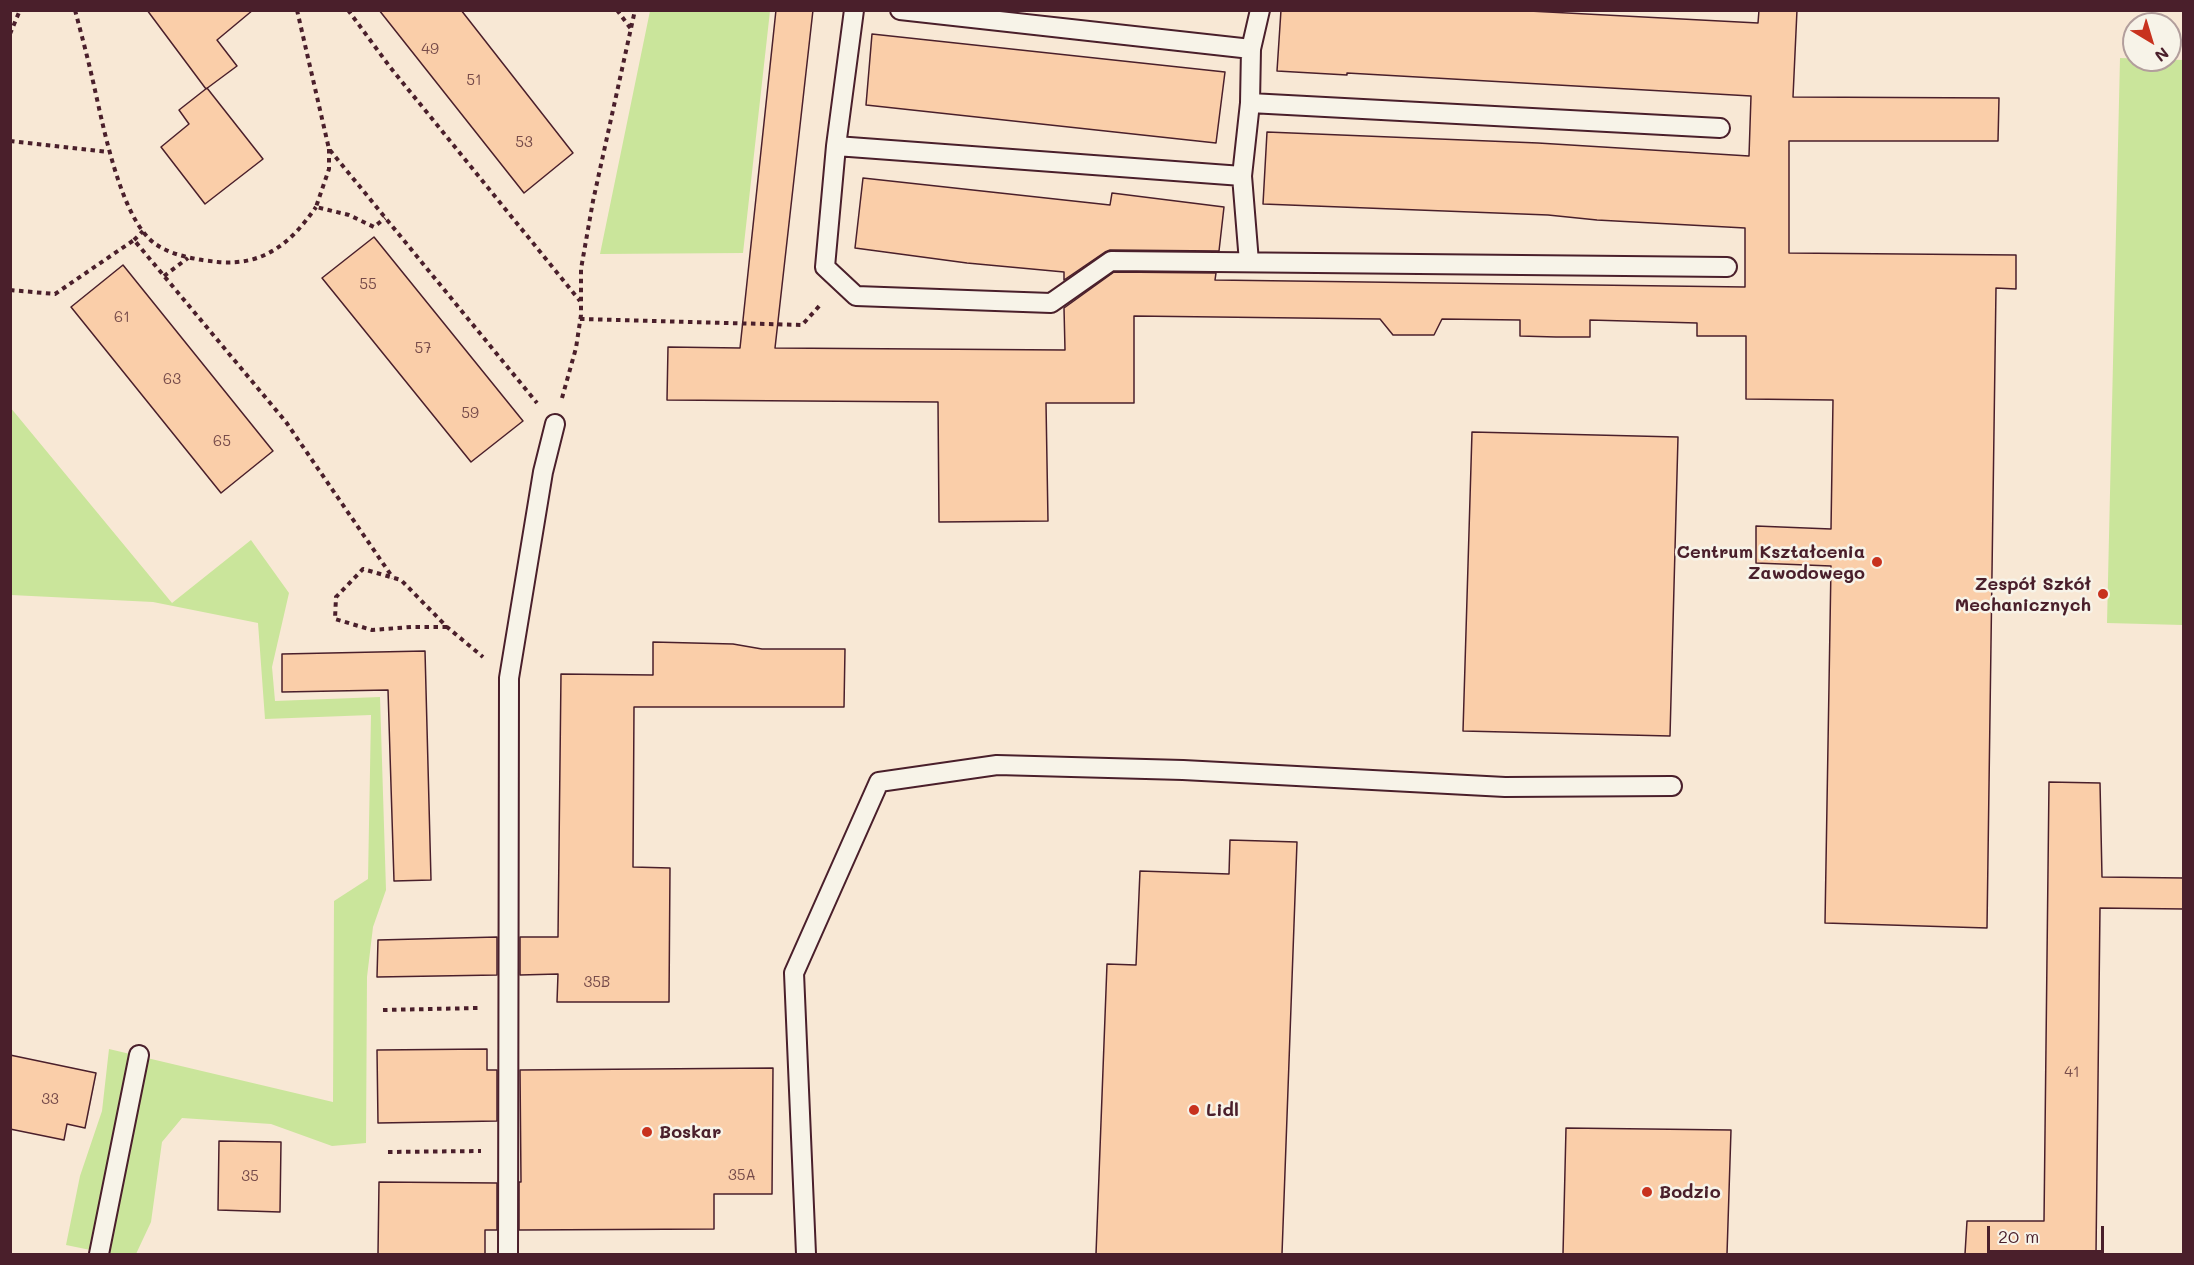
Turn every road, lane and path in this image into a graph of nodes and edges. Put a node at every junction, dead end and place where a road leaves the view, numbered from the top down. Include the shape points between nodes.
1 (20, 10) edge
2 (75, 10) edge
3 (297, 10) edge
4 (348, 10) edge
5 (617, 10) edge
6 (635, 10) edge
7 (854, 10) edge
8 (900, 10) edge
9 (1260, 10) edge
10 (631, 29) junction
11 (10, 34) edge
12 (1251, 49) junction
13 (1250, 103) junction
14 (1720, 128) dead end
15 (10, 141) edge
16 (836, 146) junction
17 (328, 148) junction
18 (109, 152) junction
19 (1242, 176) junction
20 (316, 207) junction
21 (385, 218) junction
22 (143, 231) junction
23 (134, 240) junction
24 (188, 257) junction
25 (1249, 262) junction
26 (1727, 267) dead end
27 (164, 276) junction
28 (842, 283) junction
29 (10, 290) edge
30 (581, 302) junction
31 (580, 320) junction
32 (555, 424) junction
33 (393, 578) junction
34 (447, 627) junction
35 (509, 678) junction
36 (1672, 786) dead end
37 (509, 1007) junction
38 (383, 1010) dead end
39 (139, 1055) dead end
40 (509, 1150) junction
41 (388, 1152) dead end
42 (99, 1254) edge
43 (508, 1254) edge
44 (806, 1254) edge

1 - 11 path
2 - 18 path
3 - 17 path
4 - 30 path via 395,74
5 - 10 path
6 - 10 path
7 - 16 lane
8 - 12 lane
9 - 12 lane
10 - 30 path via 591,212 581,269
12 - 13 lane
13 - 14 lane
13 - 19 lane
15 - 18 path
16 - 19 lane
16 - 28 lane via 825,267
17 - 20 path via 329,169
17 - 21 path
18 - 22 path via 135,221
19 - 25 lane
20 - 21 path via 349,215 375,227
20 - 24 path via 299,231 268,254 236,264
21 - 32 path
22 - 23 path
22 - 24 path via 156,245
23 - 27 path
23 - 29 path via 55,294
24 - 27 path
25 - 26 lane
25 - 28 lane via 1111,261 1051,303 856,296
27 - 33 path via 286,422
28 - 31 path via 802,325
30 - 31 path
31 - 32 path
32 - 35 lane via 543,472
33 - 34 path via 401,580
33 - 34 path via 363,569 336,597 335,619 372,630
34 - 35 path
35 - 37 lane
36 - 44 lane via 1505,787 997,765 879,782 794,973
37 - 38 path
37 - 40 lane
39 - 42 lane
40 - 41 path
40 - 43 lane

